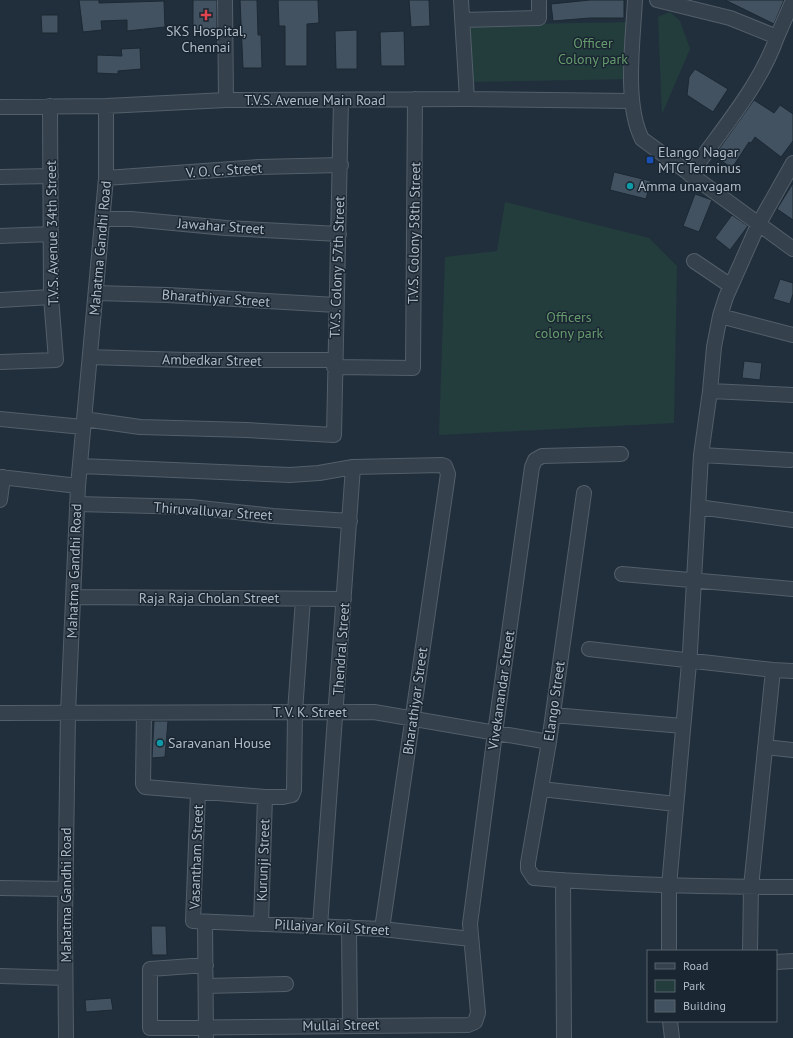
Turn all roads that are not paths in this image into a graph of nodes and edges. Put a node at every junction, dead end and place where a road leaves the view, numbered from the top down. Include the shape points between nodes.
1 (225, 0) edge
2 (461, 0) edge
3 (539, 0) edge
4 (635, 0) edge
5 (657, 0) edge
6 (793, 0) edge
7 (462, 20) junction
8 (777, 37) junction
9 (415, 99) junction
10 (467, 99) junction
11 (226, 100) junction
12 (341, 100) junction
13 (631, 101) junction
14 (50, 106) junction
15 (106, 106) junction
16 (0, 107) edge
17 (793, 163) edge
18 (341, 165) junction
19 (690, 175) junction
20 (51, 176) junction
21 (0, 177) edge
22 (106, 178) junction
23 (103, 219) junction
24 (758, 225) junction
25 (51, 234) junction
26 (338, 234) junction
27 (0, 236) edge
28 (793, 249) edge
29 (694, 261) dead end
30 (731, 286) junction
31 (96, 293) junction
32 (51, 297) junction
33 (0, 300) edge
34 (336, 305) junction
35 (720, 316) junction
36 (793, 336) edge
37 (90, 357) junction
38 (0, 362) edge
39 (334, 364) junction
40 (412, 368) joint
41 (710, 391) junction
42 (793, 396) edge
43 (0, 419) edge
44 (84, 423) junction
45 (620, 454) dead end
46 (701, 455) junction
47 (790, 460) dead end
48 (80, 466) junction
49 (352, 467) junction
50 (1, 477) edge
51 (78, 486) junction
52 (584, 493) dead end
53 (0, 500) edge
54 (77, 504) junction
55 (698, 507) junction
56 (793, 520) edge
57 (350, 521) junction
58 (622, 574) dead end
59 (694, 579) junction
60 (793, 589) edge
61 (73, 597) junction
62 (303, 599) junction
63 (344, 599) junction
64 (589, 649) dead end
65 (689, 660) junction
66 (773, 670) junction
67 (793, 672) edge
68 (295, 712) junction
69 (336, 712) junction
70 (0, 713) edge
71 (68, 713) junction
72 (144, 713) junction
73 (552, 715) junction
74 (413, 718) junction
75 (683, 726) junction
76 (495, 733) junction
77 (549, 742) junction
78 (765, 747) junction
79 (793, 750) edge
80 (540, 789) junction
81 (198, 792) junction
82 (265, 797) junction
83 (676, 804) junction
84 (563, 880) junction
85 (670, 886) junction
86 (751, 887) junction
87 (793, 887) edge
88 (0, 888) edge
89 (66, 889) junction
90 (199, 922) junction
91 (261, 924) junction
92 (320, 926) junction
93 (349, 928) junction
94 (382, 929) junction
95 (471, 939) junction
96 (669, 950) edge
97 (750, 950) edge
98 (777, 962) edge
99 (793, 962) edge
100 (206, 965) junction
101 (0, 976) edge
102 (65, 978) junction
103 (286, 984) dead end
104 (206, 986) junction
105 (475, 1022) joint
106 (670, 1022) edge
107 (350, 1025) junction
108 (206, 1032) edge
109 (66, 1038) edge
110 (564, 1038) edge
111 (672, 1038) edge

1 - 11 street
2 - 7 street
3 - 7 street via 539,18
4 - 13 street
5 - 8 street via 730,18
6 - 8 street
7 - 10 street
8 - 19 street via 752,86
9 - 10 street, T.V.S. Avenue Main Road
9 - 12 street, T.V.S. Avenue Main Road
9 - 40 street, T.V.S. Colony 58th Street
10 - 13 street, T.V.S. Avenue Main Road
11 - 12 street, T.V.S. Avenue Main Road
11 - 15 street, T.V.S. Avenue Main Road
12 - 18 street, T.V.S. Colony 57th Street
13 - 19 street via 636,128 642,139
14 - 15 street, T.V.S. Avenue Main Road
14 - 16 street, T.V.S. Avenue Main Road
14 - 20 street, T.V.S. Avenue 34th Street
15 - 22 street, Mahatma Gandhi Road
17 - 24 street
18 - 22 street, V. O. C. Street via 259,167
18 - 26 street, T.V.S. Colony 57th Street
19 - 24 street
20 - 21 street
20 - 25 street, T.V.S. Avenue 34th Street
22 - 23 street, Mahatma Gandhi Road
23 - 26 street, Jawahar Street
23 - 31 street, Mahatma Gandhi Road
24 - 28 street
24 - 30 street
25 - 27 street
25 - 32 street, T.V.S. Avenue 34th Street
26 - 34 street, T.V.S. Colony 57th Street
29 - 30 street
30 - 35 street
31 - 34 street, Bharathiyar Street
31 - 37 street, Mahatma Gandhi Road
32 - 33 street
32 - 38 street, T.V.S. Avenue 34th Street via 56,360
34 - 39 street, T.V.S. Colony 57th Street
35 - 36 street
35 - 41 street
37 - 39 street, Ambedkar Street
37 - 44 street, Mahatma Gandhi Road
39 - 40 street, Ambedkar Street
39 - 44 street, T.V.S. Colony 57th Street via 334,435
41 - 42 street
41 - 46 street
43 - 44 street
44 - 48 street, Mahatma Gandhi Road
45 - 76 street, Vivekanandar Street via 552,455 535,460
46 - 47 street
46 - 55 street
48 - 49 street via 290,475
48 - 51 street, Mahatma Gandhi Road
49 - 57 street, Thendral Street
49 - 74 street, Bharathiyar Street via 442,465 448,474
50 - 51 street
50 - 53 street
51 - 54 street, Mahatma Gandhi Road
52 - 73 street, Elango Street
54 - 57 street, Thiruvalluvar Street via 191,507
54 - 61 street, Mahatma Gandhi Road
55 - 56 street
55 - 59 street
57 - 63 street, Thendral Street
58 - 59 street
59 - 60 street
59 - 65 street
61 - 62 street, Raja Raja Cholan Street
61 - 71 street, Mahatma Gandhi Road
62 - 63 street, Raja Raja Cholan Street
62 - 68 street
63 - 69 street, Thendral Street
64 - 65 street
65 - 66 street
65 - 75 street
66 - 67 street
66 - 78 street
68 - 69 street, T. V. K. Street
68 - 72 street, T. V. K. Street
68 - 82 street via 294,793 287,797
69 - 74 street, T. V. K. Street via 374,712
69 - 92 street, Thendral Street
70 - 71 street, T. V. K. Street
71 - 72 street, T. V. K. Street
71 - 89 street, Mahatma Gandhi Road
72 - 81 street via 144,786
73 - 75 street
73 - 77 street, Elango Street
74 - 76 street, T. V. K. Street
74 - 94 street, Bharathiyar Street
75 - 83 street
76 - 77 street, T. V. K. Street
76 - 95 street, Vivekanandar Street via 470,924
77 - 80 street, Elango Street
78 - 79 street
78 - 86 street
80 - 83 street
80 - 84 street, Elango Street via 528,869 534,878
81 - 82 street
81 - 90 street, Vasantham Street
82 - 91 street, Kurunji Street
83 - 85 street
84 - 85 street
84 - 110 street
85 - 86 street
85 - 96 street
86 - 87 street
86 - 97 street
88 - 89 street
89 - 102 street, Mahatma Gandhi Road
90 - 91 street, Pillaiyar Koil Street
90 - 100 street, Vasantham Street
91 - 92 street, Pillaiyar Koil Street
92 - 93 street, Pillaiyar Koil Street
93 - 94 street, Pillaiyar Koil Street
93 - 107 street
94 - 95 street, Pillaiyar Koil Street
95 - 105 street, Vivekanandar Street via 478,1013
98 - 99 street
100 - 104 street, Vasantham Street
100 - 108 street, Mullai Street via 150,968 150,1028
101 - 102 street
102 - 109 street, Mahatma Gandhi Road
103 - 104 street
104 - 108 street, Vasantham Street
105 - 107 street, Mullai Street via 468,1025
106 - 111 street
107 - 108 street, Mullai Street

